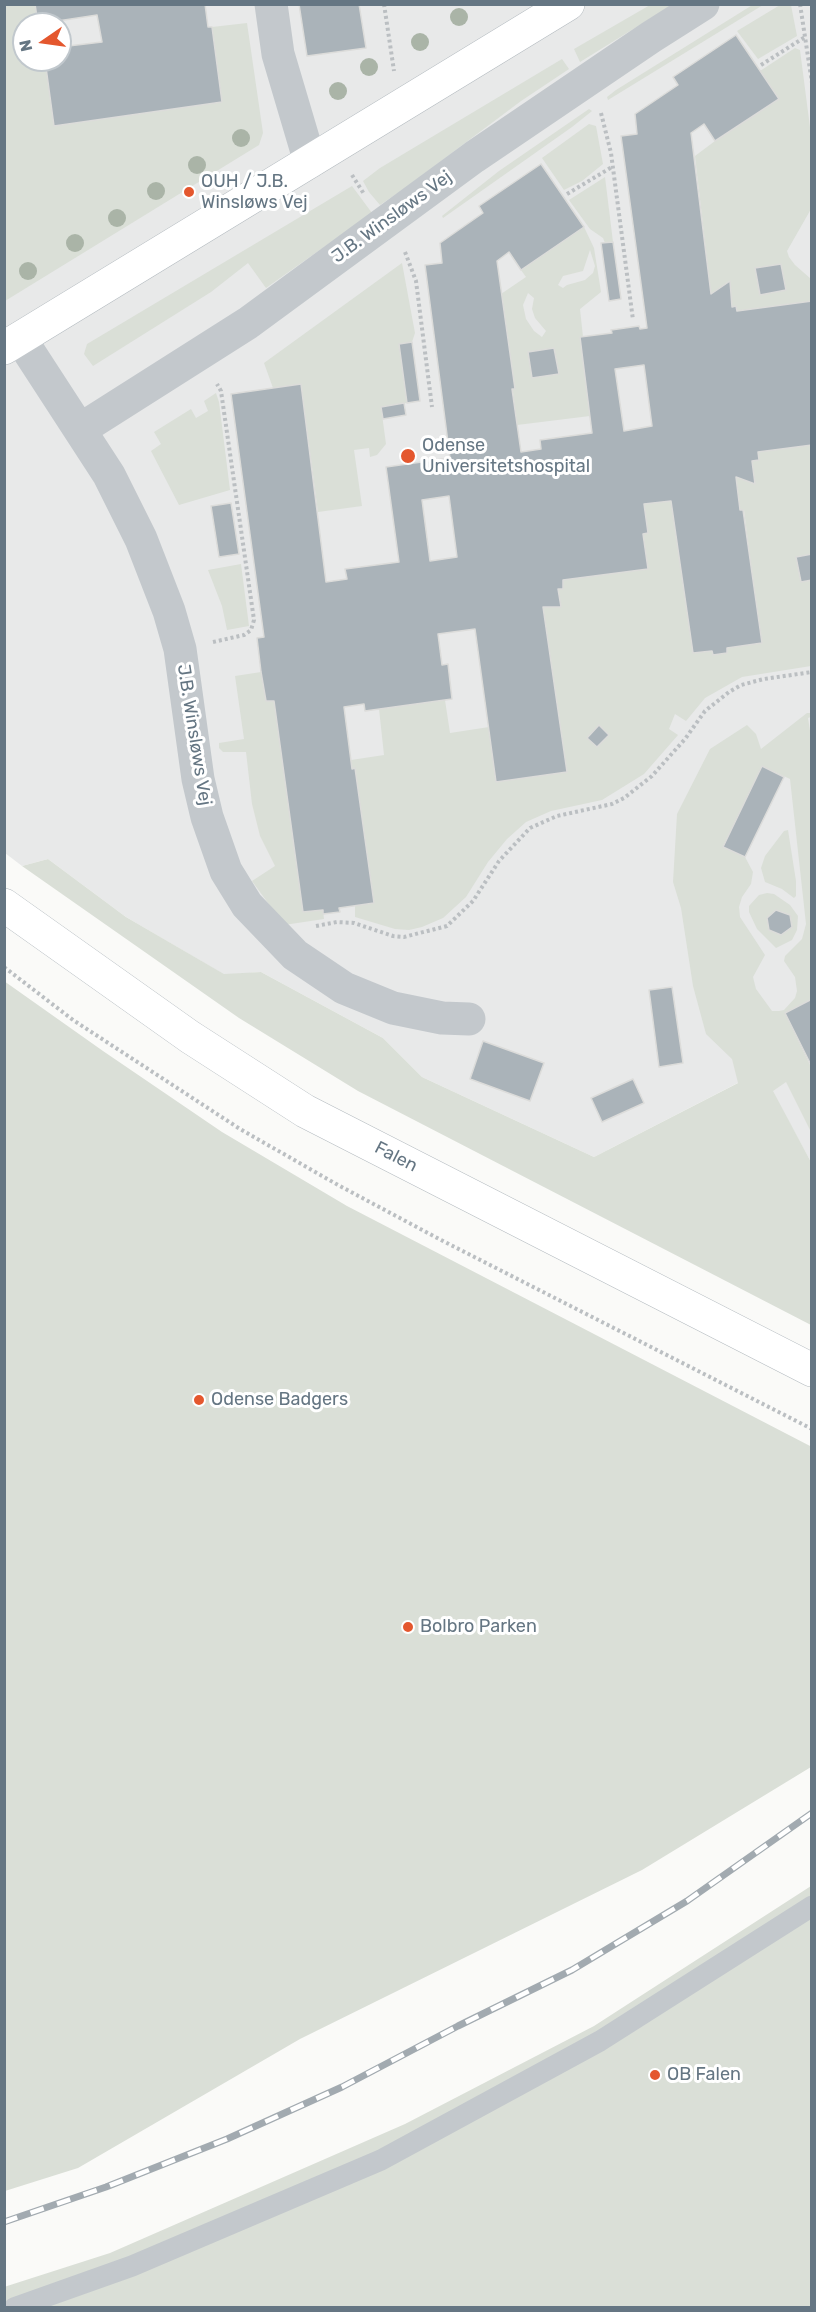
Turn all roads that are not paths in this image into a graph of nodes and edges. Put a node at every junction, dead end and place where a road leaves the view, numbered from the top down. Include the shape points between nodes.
1 (272, 4) edge
2 (568, 4) edge
3 (703, 4) edge
4 (322, 155) junction
5 (12, 343) edge
6 (81, 429) junction
7 (4, 905) edge
8 (469, 1019) dead end
9 (812, 1370) edge
10 (812, 1906) edge
11 (14, 2307) edge

1 - 4 street via 278,54
2 - 4 street, J.B. Winsløws Vej
3 - 6 street, J.B. Winsløws Vej via 474,157 248,323
4 - 5 street, J.B. Winsløws Vej
5 - 6 street, J.B. Winsløws Vej
6 - 8 street, J.B. Winsløws Vej via 141,539 169,611 180,649 207,818 226,871 247,905 295,955 344,988 393,1008
7 - 9 street, Falen via 190,1037 305,1111
10 - 11 lane via 600,2042 381,2160 132,2266

